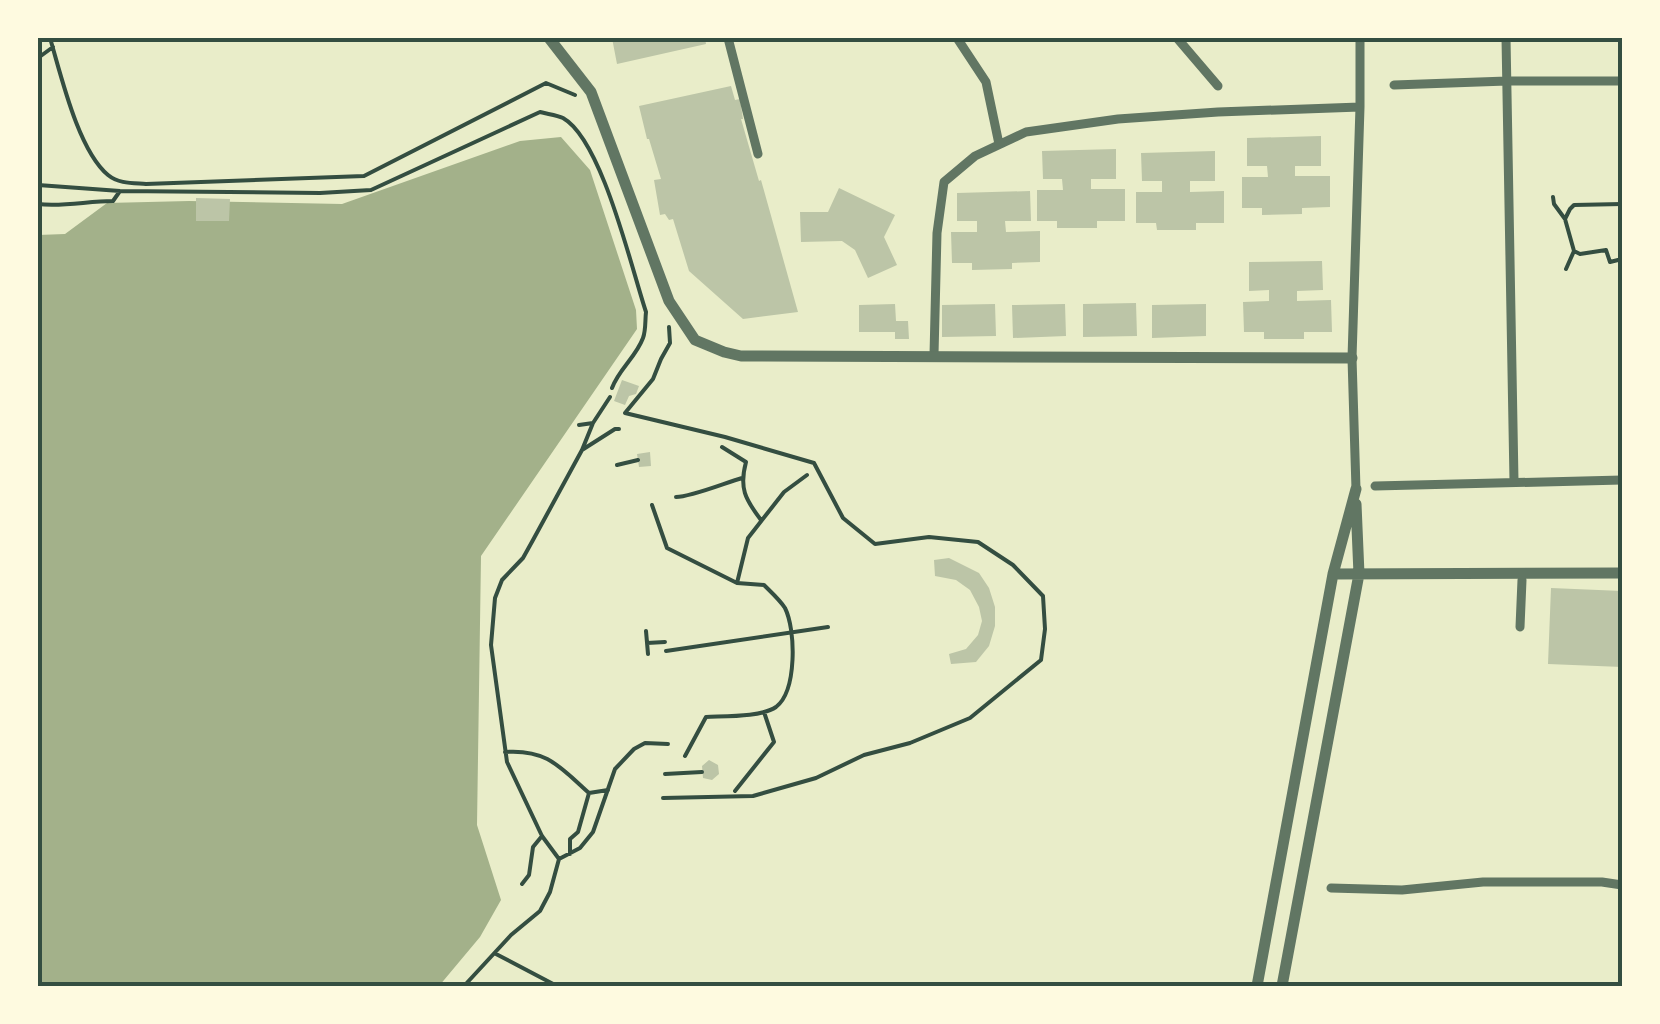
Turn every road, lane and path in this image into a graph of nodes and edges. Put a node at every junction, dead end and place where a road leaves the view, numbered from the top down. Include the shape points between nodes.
1 (50, 38) edge
2 (549, 38) edge
3 (728, 38) edge
4 (957, 38) edge
5 (1177, 38) edge
6 (1360, 38) edge
7 (1506, 38) edge
8 (53, 47) junction
9 (38, 58) edge
10 (1507, 80) junction
11 (1622, 82) edge
12 (1394, 84) dead end
13 (1218, 86) dead end
14 (578, 96) dead end
15 (1360, 107) junction
16 (998, 144) junction
17 (758, 154) dead end
18 (213, 182) junction
19 (38, 185) edge
20 (120, 191) junction
21 (212, 192) junction
22 (1553, 197) dead end
23 (38, 204) edge
24 (1622, 204) edge
25 (1565, 219) junction
26 (1574, 251) junction
27 (1622, 259) edge
28 (1566, 269) dead end
29 (668, 320) dead end
30 (934, 355) junction
31 (1352, 358) junction
32 (612, 388) dead end
33 (610, 398) dead end
34 (594, 423) junction
35 (579, 425) dead end
36 (619, 429) dead end
37 (722, 446) dead end
38 (582, 450) junction
39 (638, 460) dead end
40 (616, 465) dead end
41 (806, 475) dead end
42 (742, 478) junction
43 (1622, 480) edge
44 (1514, 481) junction
45 (1375, 486) dead end
46 (1356, 489) junction
47 (676, 497) dead end
48 (652, 504) dead end
49 (761, 520) junction
50 (1622, 572) edge
51 (1332, 574) junction
52 (1359, 574) junction
53 (1522, 580) dead end
54 (736, 583) junction
55 (828, 627) dead end
56 (1520, 627) dead end
57 (646, 630) dead end
58 (792, 632) junction
59 (666, 642) dead end
60 (647, 643) junction
61 (666, 651) dead end
62 (648, 654) dead end
63 (764, 712) junction
64 (668, 744) dead end
65 (505, 752) junction
66 (685, 756) dead end
67 (702, 772) dead end
68 (666, 774) dead end
69 (608, 790) junction
70 (735, 791) dead end
71 (590, 793) junction
72 (663, 798) dead end
73 (542, 836) junction
74 (570, 854) dead end
75 (559, 859) junction
76 (522, 884) dead end
77 (1622, 885) edge
78 (1332, 888) dead end
79 (496, 954) junction
80 (464, 986) edge
81 (556, 986) edge
82 (1256, 986) edge
83 (1282, 986) edge

1 - 8 path
2 - 30 street via 591,92 668,301 696,340 741,356
3 - 17 street
4 - 16 street via 986,82
5 - 13 street
6 - 15 street
7 - 10 street
8 - 9 path
8 - 18 path via 85,143 108,175 146,184
10 - 11 street
10 - 12 street
10 - 44 street
14 - 18 path via 546,83 364,176
15 - 16 street via 1118,119 1026,132
15 - 31 street
16 - 30 street via 944,182
18 - 21 path
19 - 20 path
20 - 21 path
20 - 23 path via 114,201
21 - 32 path via 371,190 540,112 564,118 599,165 646,312 644,336
22 - 25 path
24 - 25 path via 1574,205
25 - 26 path
26 - 27 path via 1606,250 1610,262
26 - 28 path
29 - 72 path via 670,343 653,379 624,413 814,463 843,518 875,544 929,536 978,542 1043,596 1045,629 1041,660 970,718 754,796
30 - 31 street
31 - 46 street
33 - 34 path
34 - 35 path
34 - 38 path
36 - 38 path
37 - 42 path via 746,462
38 - 65 path via 495,598 490,645
39 - 40 path
41 - 49 path
42 - 47 path
42 - 49 path
43 - 44 street
44 - 45 street
46 - 51 street
46 - 52 street
48 - 54 path via 667,548
49 - 54 path via 748,538
50 - 52 street
51 - 52 street
51 - 82 street
52 - 83 street
53 - 56 street
54 - 58 path via 764,584 784,607
55 - 58 path
57 - 60 path
58 - 61 path
58 - 63 path via 788,686 779,705
59 - 60 path
60 - 62 path
63 - 66 path via 706,717
63 - 70 path via 774,742
64 - 69 path via 634,749 615,769
65 - 71 path via 550,758
65 - 73 path
67 - 68 path
69 - 71 path
69 - 75 path via 593,832
71 - 74 path
73 - 75 path
73 - 76 path
75 - 79 path via 540,911
77 - 78 street
79 - 80 path
79 - 81 path

